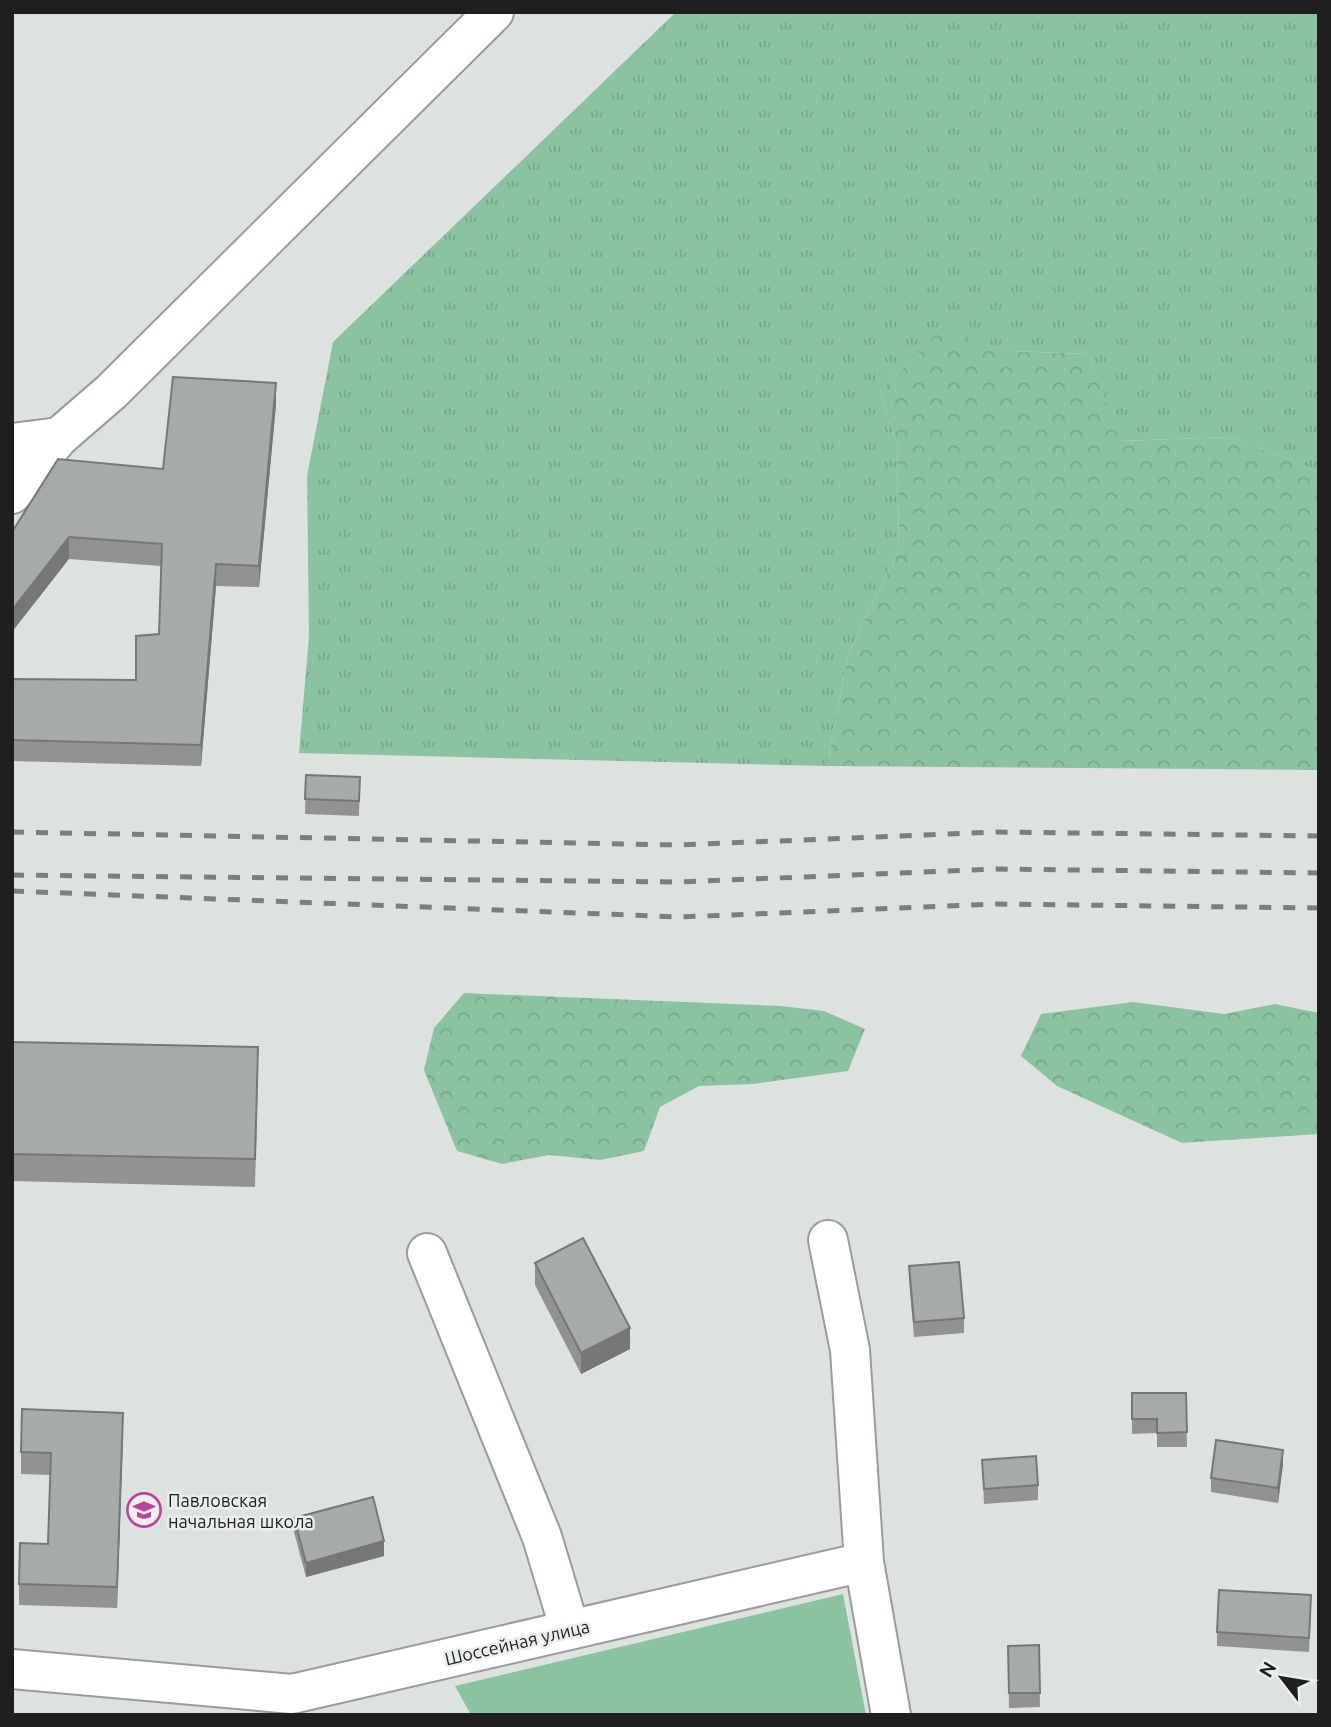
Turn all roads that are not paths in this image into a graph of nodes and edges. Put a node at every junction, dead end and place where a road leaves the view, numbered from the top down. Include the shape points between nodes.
1 (494, 12) edge
2 (59, 438) junction
3 (12, 443) edge
4 (12, 494) edge
5 (828, 1240) dead end
6 (427, 1253) dead end
7 (864, 1562) junction
8 (570, 1630) junction
9 (12, 1670) edge
10 (891, 1715) edge

1 - 2 street
2 - 3 street
2 - 4 street
5 - 7 street via 850,1350
6 - 8 street via 542,1537
7 - 8 street, Шоссейная улица
7 - 10 street
8 - 9 street, Шоссейная улица via 292,1694

